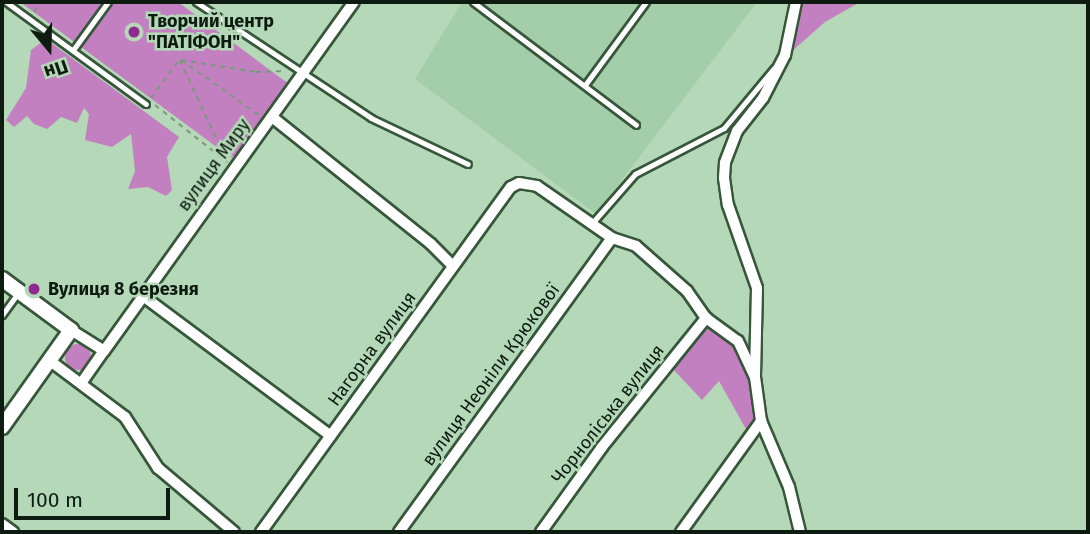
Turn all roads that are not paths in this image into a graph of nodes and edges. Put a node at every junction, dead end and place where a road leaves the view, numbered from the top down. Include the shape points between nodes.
1 (6, 2) edge
2 (108, 2) edge
3 (196, 2) edge
4 (354, 2) edge
5 (473, 2) edge
6 (646, 2) edge
7 (796, 2) edge
8 (73, 50) junction
9 (785, 55) junction
10 (299, 73) junction
11 (585, 85) junction
12 (146, 104) road end
13 (270, 119) junction
14 (636, 125) dead end
15 (468, 164) dead end
16 (593, 222) junction
17 (612, 238) junction
18 (453, 266) junction
19 (2, 279) edge
20 (19, 292) junction
21 (144, 296) junction
22 (2, 315) edge
23 (706, 318) junction
24 (71, 330) junction
25 (757, 332) junction
26 (738, 341) junction
27 (104, 351) junction
28 (49, 360) junction
29 (755, 377) junction
30 (82, 382) junction
31 (761, 421) junction
32 (2, 426) edge
33 (331, 436) junction
34 (2, 524) edge
35 (13, 532) edge
36 (234, 532) edge
37 (261, 532) edge
38 (399, 532) edge
39 (541, 532) edge
40 (681, 532) edge
41 (800, 532) edge

1 - 8 lane
2 - 8 lane
3 - 10 lane
4 - 10 street, вулиця Миру
5 - 11 lane
6 - 11 lane
7 - 9 street
8 - 12 lane
9 - 16 lane via 724,128 635,174
9 - 25 street via 763,98 737,131 724,163 728,205 757,288
10 - 13 street, вулиця Миру
10 - 15 lane via 400,135
11 - 14 lane
13 - 18 street
13 - 21 street, вулиця Миру via 231,165
16 - 17 street
16 - 18 street, Нагорна вулиця via 527,182 511,187
17 - 23 street via 636,246 687,291
17 - 38 street, вулиця Неоніли Крюкової
18 - 33 street, Нагорна вулиця
19 - 20 street
20 - 22 lane
20 - 24 street
21 - 27 street, вулиця Миру
21 - 33 street
23 - 26 street
23 - 39 street, Чорноліська вулиця via 602,447
24 - 27 street
24 - 28 street
25 - 26 lane via 748,341
25 - 29 street
26 - 29 street
27 - 30 street, вулиця Миру
28 - 30 street
28 - 32 street
29 - 31 street
30 - 36 street via 125,417 158,468
31 - 40 street
31 - 41 street via 789,487
33 - 37 street, Нагорна вулиця
34 - 35 street

